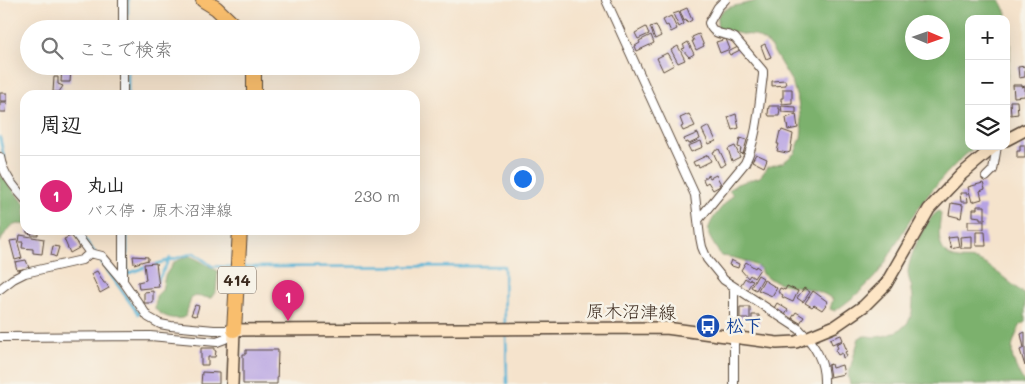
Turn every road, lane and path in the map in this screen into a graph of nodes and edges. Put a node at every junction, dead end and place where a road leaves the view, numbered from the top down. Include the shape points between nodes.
1 (123, 0) edge
2 (202, 0) edge
3 (606, 0) edge
4 (725, 0) edge
5 (218, 4) edge
6 (123, 20) edge
7 (231, 20) edge
8 (123, 75) edge
9 (254, 75) edge
10 (123, 90) edge
11 (254, 90) edge
12 (1025, 130) edge
13 (1010, 138) edge
14 (991, 150) edge
15 (996, 150) edge
16 (0, 158) edge
17 (986, 177) dead end
18 (20, 194) edge
19 (699, 219) junction
20 (77, 235) edge
21 (123, 235) edge
22 (240, 235) edge
23 (95, 255) junction
24 (123, 281) junction
25 (734, 288) junction
26 (0, 289) edge
27 (234, 330) junction
28 (733, 337) junction
29 (0, 338) edge
30 (808, 338) junction
31 (232, 384) edge
32 (734, 384) edge
33 (824, 384) edge

1 - 6 street
2 - 5 highway
3 - 19 street via 696,195
4 - 19 street via 708,23 718,34 735,38 763,70 763,75 757,125 745,163
5 - 7 highway
8 - 10 street
9 - 11 highway
12 - 13 main road
14 - 30 main road, 原木沼津線 via 962,174 929,209 886,284 835,326
15 - 17 street via 993,170
16 - 18 street via 2,168
19 - 25 street via 702,247 707,259
20 - 23 street
21 - 24 street
22 - 27 highway, 414
23 - 24 street
23 - 26 street via 25,273
24 - 27 street via 148,317 160,324
25 - 28 street
25 - 30 street
27 - 28 main road, 原木沼津線 via 666,328
27 - 29 street via 217,342 150,336
27 - 31 main road
28 - 30 main road, 原木沼津線 via 777,343
28 - 32 street
30 - 33 street via 818,351

